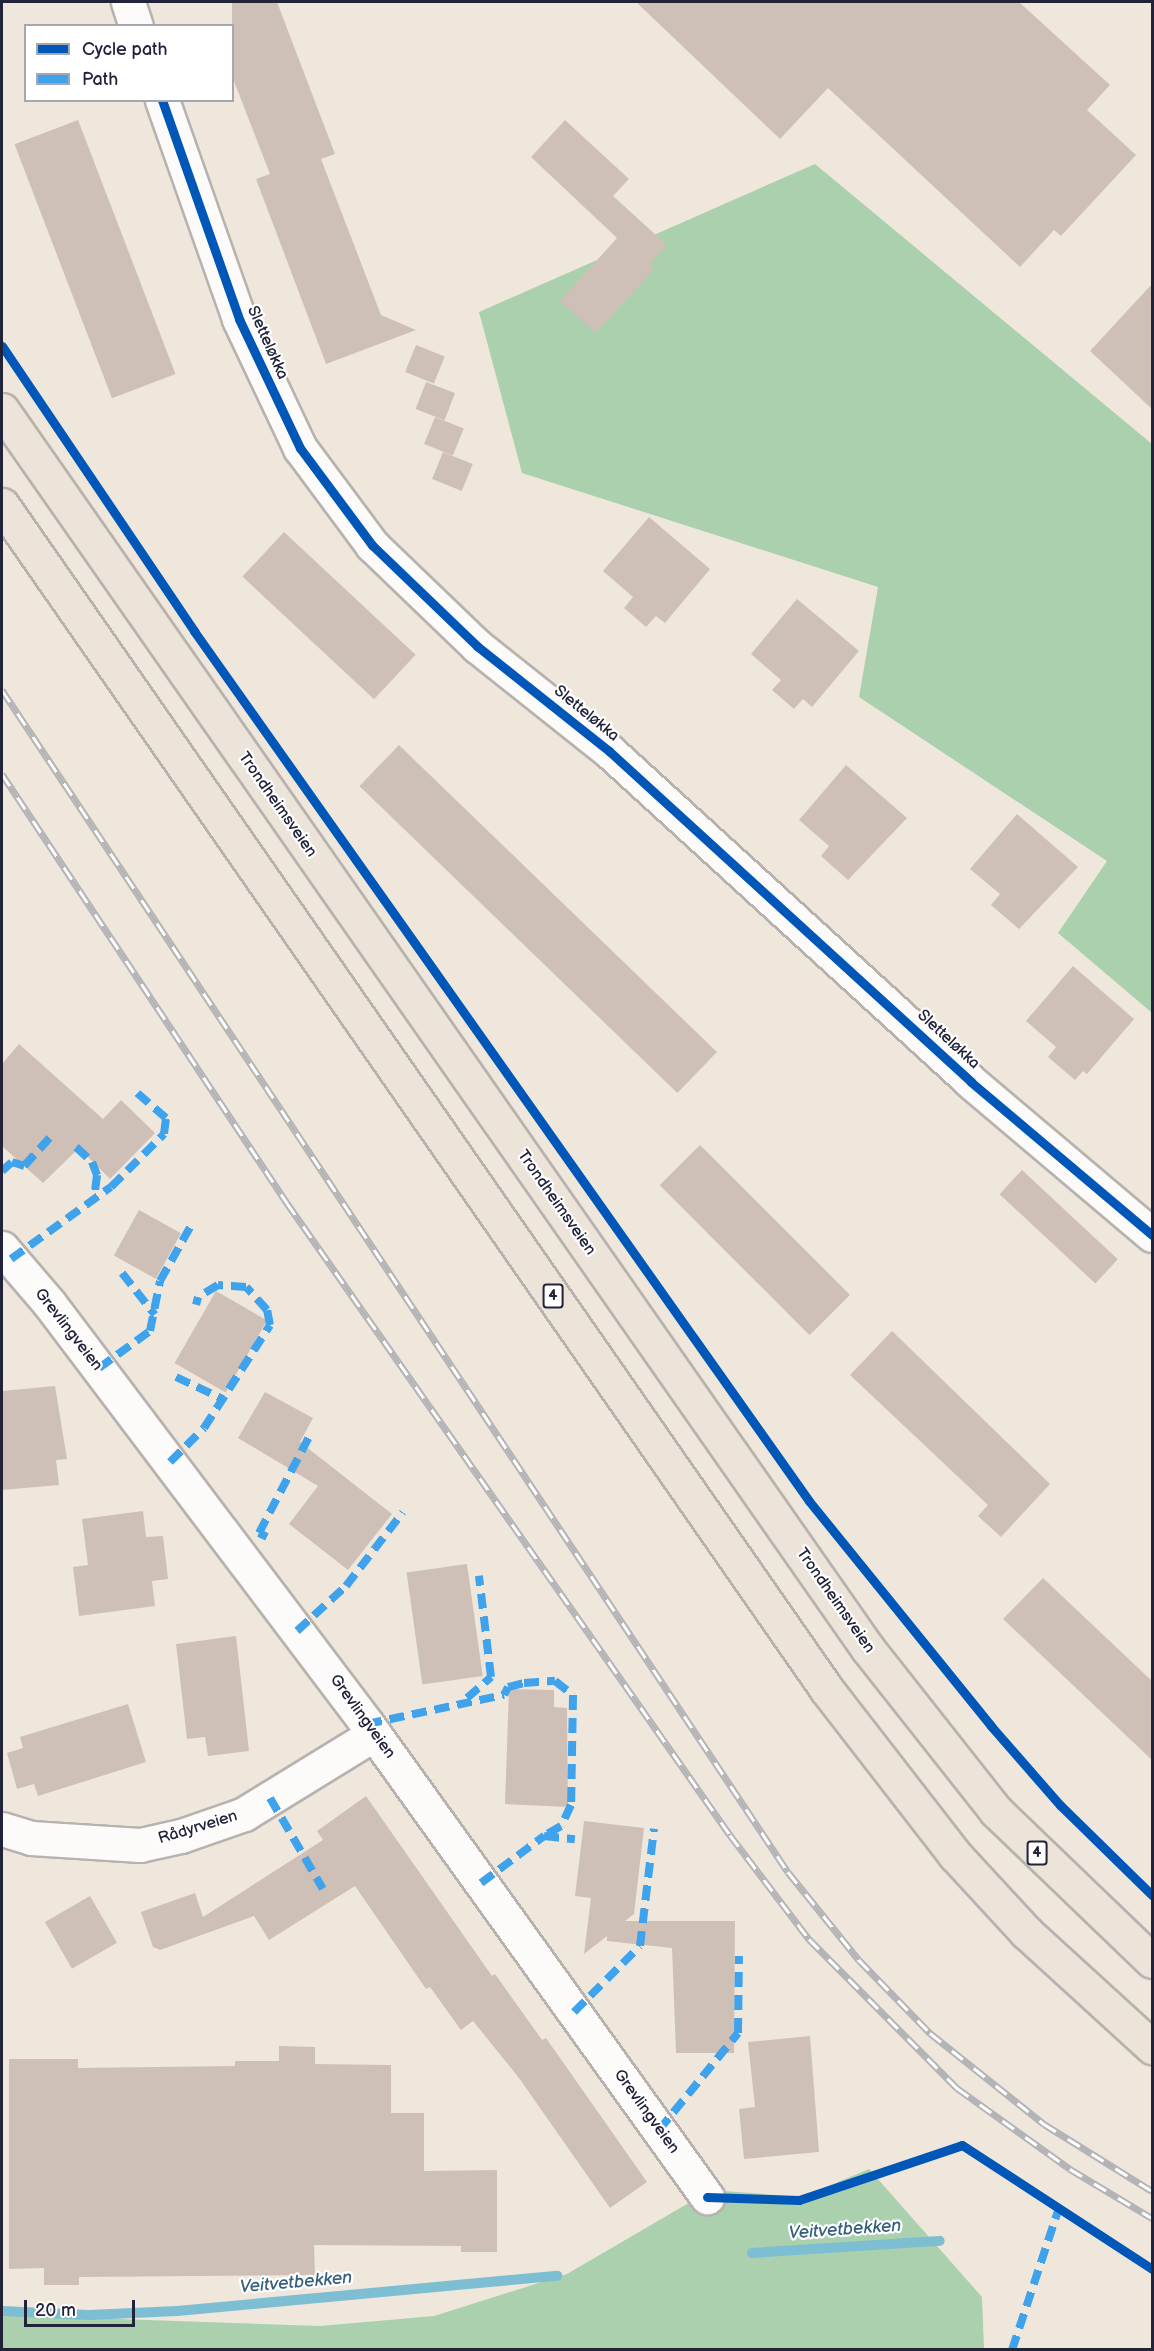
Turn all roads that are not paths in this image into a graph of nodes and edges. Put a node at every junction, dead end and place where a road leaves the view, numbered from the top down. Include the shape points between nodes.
1 (128, 2) edge
2 (135, 24) edge
3 (163, 102) edge
4 (2, 410) edge
5 (2, 504) edge
6 (1152, 1235) edge
7 (2, 1248) edge
8 (374, 1734) junction
9 (2, 1829) edge
10 (1152, 1961) edge
11 (1152, 2047) edge
12 (707, 2198) dead end

1 - 2 street
3 - 6 street, Sletteløkka via 249,340 300,448 372,545 477,646 609,751 971,1082
4 - 10 highway, Trondheimsveien / 4 via 868,1649 996,1811
5 - 11 highway, 4 via 827,1690 955,1855 1026,1932
7 - 8 street, Grevlingveien via 49,1303
8 - 9 street, Rådyrveien via 244,1814 181,1836 140,1845 31,1838
8 - 12 street, Grevlingveien

